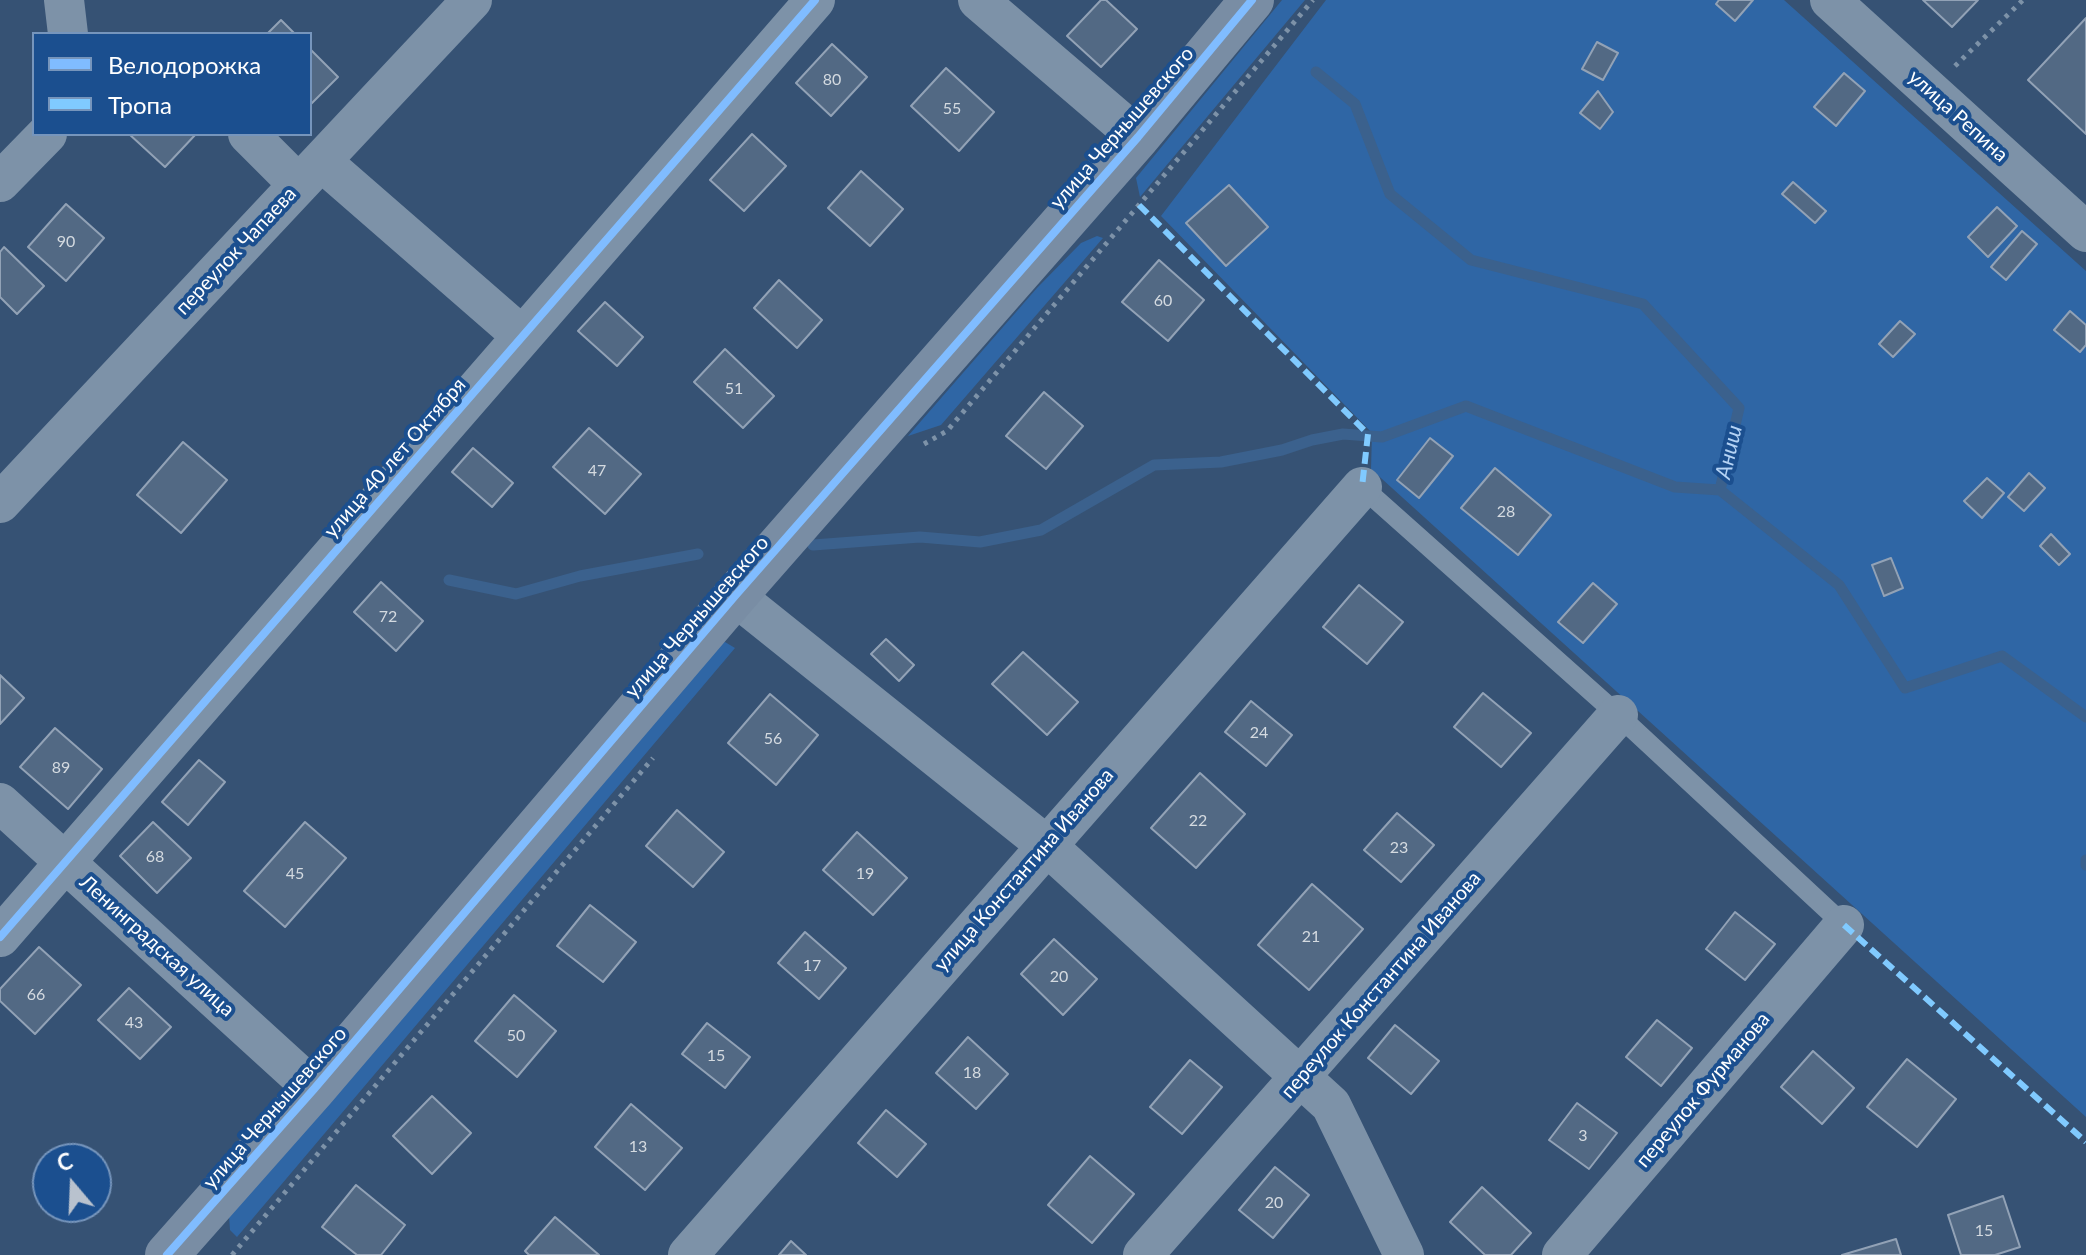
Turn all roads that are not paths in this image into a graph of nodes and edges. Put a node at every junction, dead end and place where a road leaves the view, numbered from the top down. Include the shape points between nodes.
1 (64, 0) edge
2 (472, 0) edge
3 (815, 0) edge
4 (978, 0) edge
5 (1252, 0) edge
6 (1830, 0) edge
7 (68, 32) edge
8 (45, 136) edge
9 (251, 136) edge
10 (1138, 137) junction
11 (310, 172) junction
12 (0, 182) edge
13 (2086, 232) edge
14 (522, 336) junction
15 (1362, 487) joint
16 (0, 503) edge
17 (735, 596) junction
18 (1618, 715) junction
19 (0, 803) edge
20 (1046, 845) junction
21 (65, 861) junction
22 (1844, 925) joint
23 (0, 937) edge
24 (1301, 1076) junction
25 (314, 1089) junction
26 (167, 1255) edge
27 (688, 1255) edge
28 (1143, 1255) edge
29 (1404, 1255) edge
30 (1562, 1255) edge

1 - 7 street
2 - 11 street, переулок Чапаева
3 - 14 street, улица 40 лет Октября
4 - 10 street
5 - 10 street, улица Чернышевского
6 - 13 street, улица Репина
8 - 12 street
9 - 11 street
10 - 17 street, улица Чернышевского
11 - 14 street
11 - 16 street, переулок Чапаева
14 - 21 street, улица 40 лет Октября
15 - 18 lane
15 - 20 street, улица Константина Иванова
17 - 20 street
17 - 25 street, улица Чернышевского
18 - 22 lane
18 - 24 street, переулок Константина Иванова
19 - 21 street, Ленинградская улица
20 - 24 street
20 - 27 street, улица Константина Иванова
21 - 23 street, улица 40 лет Октября
21 - 25 street, Ленинградская улица
22 - 30 street, переулок Фурманова
24 - 28 street, переулок Константина Иванова
24 - 29 street via 1331,1105
25 - 26 street, улица Чернышевского

